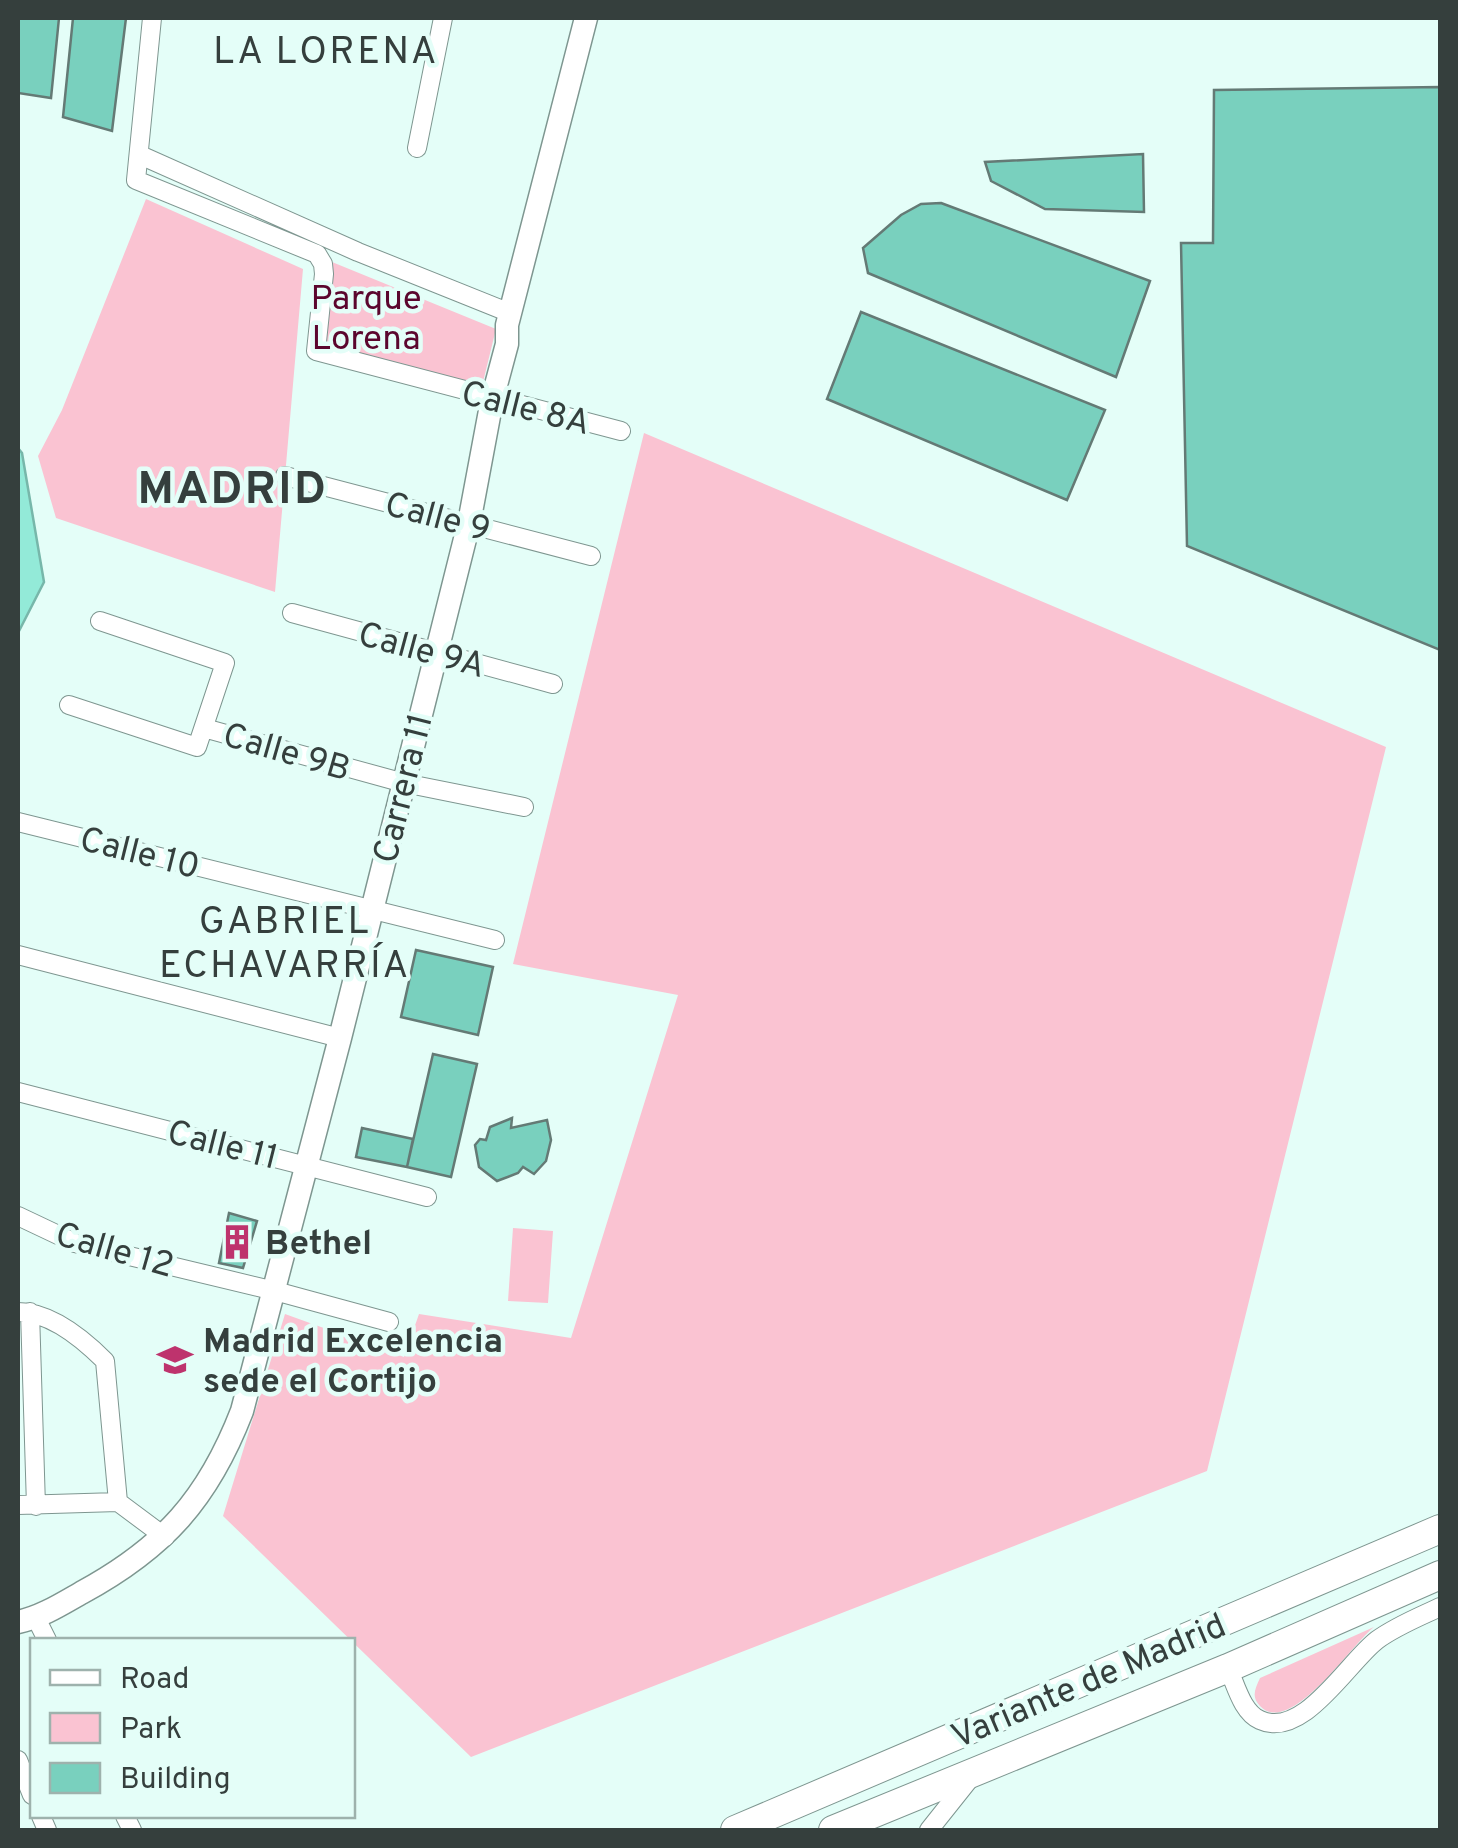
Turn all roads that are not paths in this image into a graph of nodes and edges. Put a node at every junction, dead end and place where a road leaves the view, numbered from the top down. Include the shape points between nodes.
1 (152, 18) edge
2 (443, 18) edge
3 (586, 18) edge
4 (417, 148) dead end
5 (140, 155) junction
6 (510, 312) junction
7 (492, 400) junction
8 (621, 432) dead end
9 (286, 476) dead end
10 (469, 524) junction
11 (591, 556) dead end
12 (292, 614) dead end
13 (100, 622) dead end
14 (436, 653) junction
15 (552, 684) dead end
16 (68, 705) dead end
17 (204, 728) junction
18 (404, 783) junction
19 (524, 807) dead end
20 (18, 822) edge
21 (372, 909) junction
22 (495, 940) dead end
23 (18, 955) edge
24 (340, 1038) junction
25 (18, 1092) edge
26 (307, 1165) junction
27 (428, 1197) dead end
28 (18, 1216) edge
29 (275, 1291) junction
30 (24, 1312) edge
31 (388, 1322) dead end
32 (118, 1502) junction
33 (27, 1506) edge
34 (1440, 1529) edge
35 (165, 1536) junction
36 (1440, 1575) edge
37 (1440, 1607) edge
38 (27, 1620) edge
39 (1228, 1668) junction
40 (18, 1760) edge
41 (978, 1768) junction
42 (30, 1789) edge
43 (735, 1830) edge
44 (833, 1830) edge
45 (928, 1830) edge

1 - 5 street
2 - 4 street
3 - 6 street, Carrera 11
5 - 6 street
5 - 7 street, Calle 8A via 136,180 317,254 324,274 316,350
6 - 7 street, Carrera 11
7 - 8 street, Calle 8A
7 - 10 street, Carrera 11
9 - 10 street, Calle 9
10 - 11 street, Calle 9
10 - 14 street, Carrera 11
12 - 14 street, Calle 9A
13 - 17 street via 225,664
14 - 15 street, Calle 9A
14 - 18 street, Carrera 11
16 - 17 street, Calle 9B via 197,747
17 - 18 street, Calle 9B
18 - 19 street, Calle 9B
18 - 21 street, Carrera 11
20 - 21 street, Calle 10
21 - 22 street, Calle 10
21 - 24 street, Carrera 11
23 - 24 street
24 - 26 street, Carrera 11
25 - 26 street, Calle 11
26 - 27 street, Calle 11
26 - 29 street, Carrera 11
28 - 29 street, Calle 12 via 76,1243
29 - 31 street, Calle 12
29 - 35 street, Carrera 11 via 225,1456
30 - 32 street via 64,1328 105,1361
30 - 33 street
32 - 33 street
32 - 35 street
34 - 43 main road, Variante de Madrid
35 - 38 street, Carrera 11 via 98,1584
36 - 39 main road, Variante de Madrid
37 - 39 street via 1378,1639 1305,1713 1283,1723 1261,1721 1246,1708
39 - 41 main road, Variante de Madrid
40 - 42 street
41 - 44 main road, Variante de Madrid
41 - 45 street

